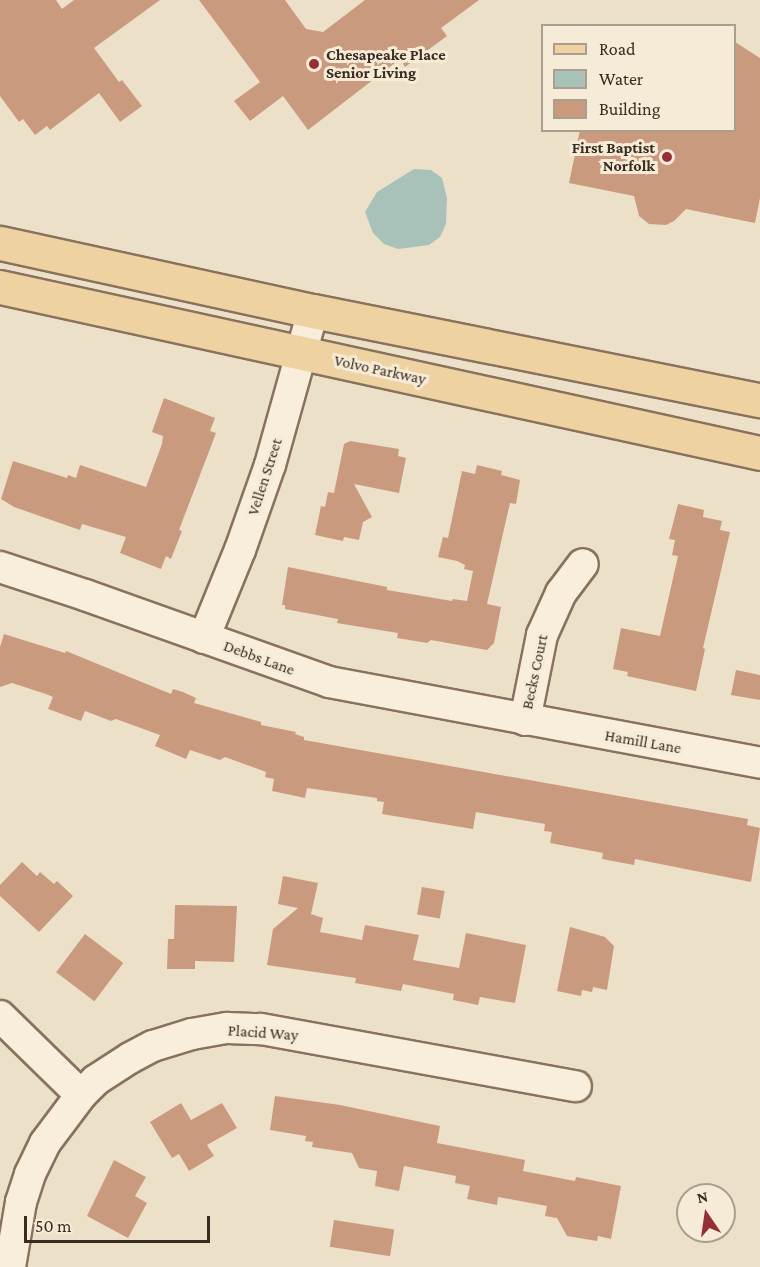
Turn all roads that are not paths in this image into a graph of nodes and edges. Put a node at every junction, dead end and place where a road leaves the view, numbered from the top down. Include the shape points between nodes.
1 (0, 243) edge
2 (0, 287) edge
3 (313, 311) junction
4 (302, 353) junction
5 (760, 400) edge
6 (760, 453) edge
7 (583, 564) dead end
8 (0, 567) edge
9 (204, 638) junction
10 (525, 720) junction
11 (760, 763) edge
12 (0, 1016) edge
13 (576, 1086) dead end
14 (81, 1095) junction
15 (9, 1267) edge

1 - 3 main road
2 - 4 main road, Volvo Parkway
3 - 4 street, Vellen Street
3 - 5 main road
4 - 6 main road, Volvo Parkway
4 - 9 street, Vellen Street via 270,465
7 - 10 street, Becks Court via 561,593 542,635
8 - 9 street, Debbs Lane
9 - 10 street, Debbs Lane via 329,682
10 - 11 street, Hamill Lane
12 - 14 street
13 - 14 street, Placid Way via 315,1037 226,1028 153,1046 96,1080
14 - 15 street, Placid Way via 45,1143 30,1174

